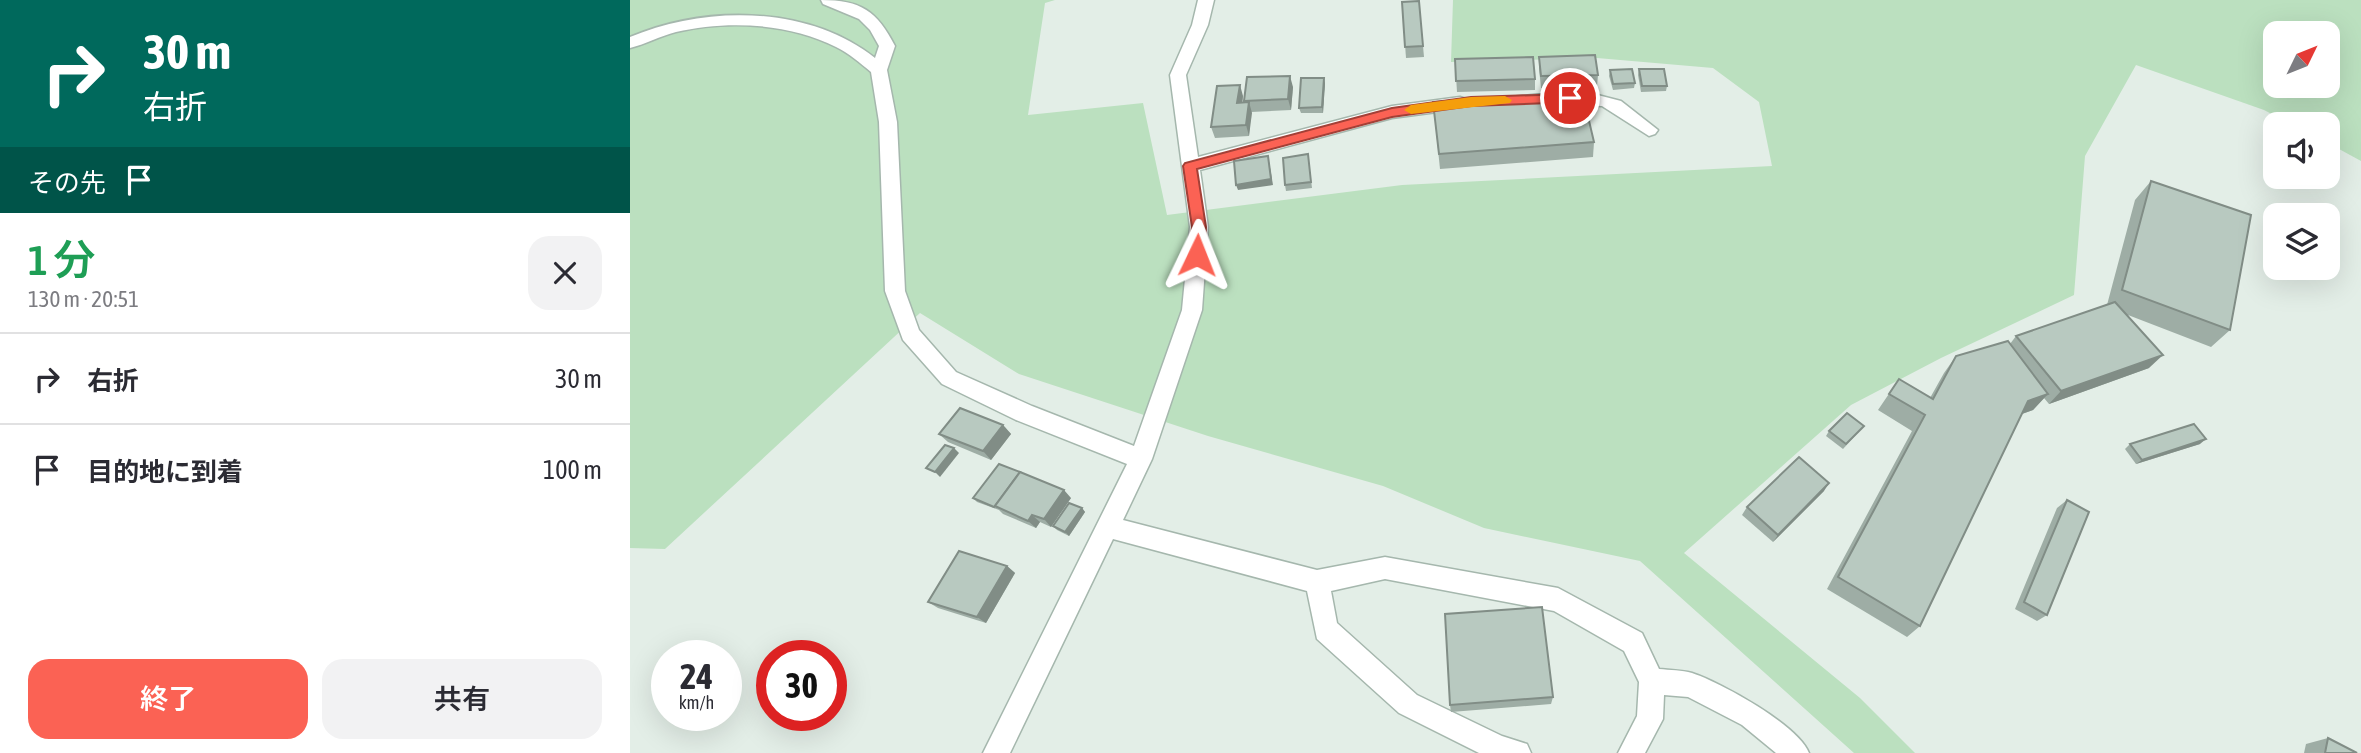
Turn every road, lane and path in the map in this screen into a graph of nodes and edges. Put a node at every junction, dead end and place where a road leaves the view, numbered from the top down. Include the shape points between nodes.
1 (829, 0) edge
2 (1206, 0) edge
3 (630, 43) edge
4 (879, 70) junction
5 (1540, 99) edge
6 (1471, 101) edge
7 (1649, 130) dead end
8 (1190, 166) junction
9 (1141, 458) junction
10 (1107, 527) junction
11 (1317, 582) junction
12 (1652, 681) junction
13 (996, 753) edge
14 (1518, 753) edge
15 (1631, 753) edge
16 (1796, 753) edge

1 - 4 street via 857,10 876,24 887,46
2 - 8 street via 1178,75
3 - 4 street via 697,23 739,20 804,29 841,42
4 - 9 street via 888,122 895,291 910,334 949,378
5 - 7 street via 1595,97 1618,104
6 - 8 street via 1392,112
8 - 9 street via 1199,227 1192,310
9 - 10 street
10 - 11 street
10 - 13 street
11 - 12 street via 1385,568 1558,600 1633,642
11 - 14 street via 1326,630 1408,704 1499,749
12 - 15 street via 1650,719
12 - 16 street via 1690,685 1739,709

